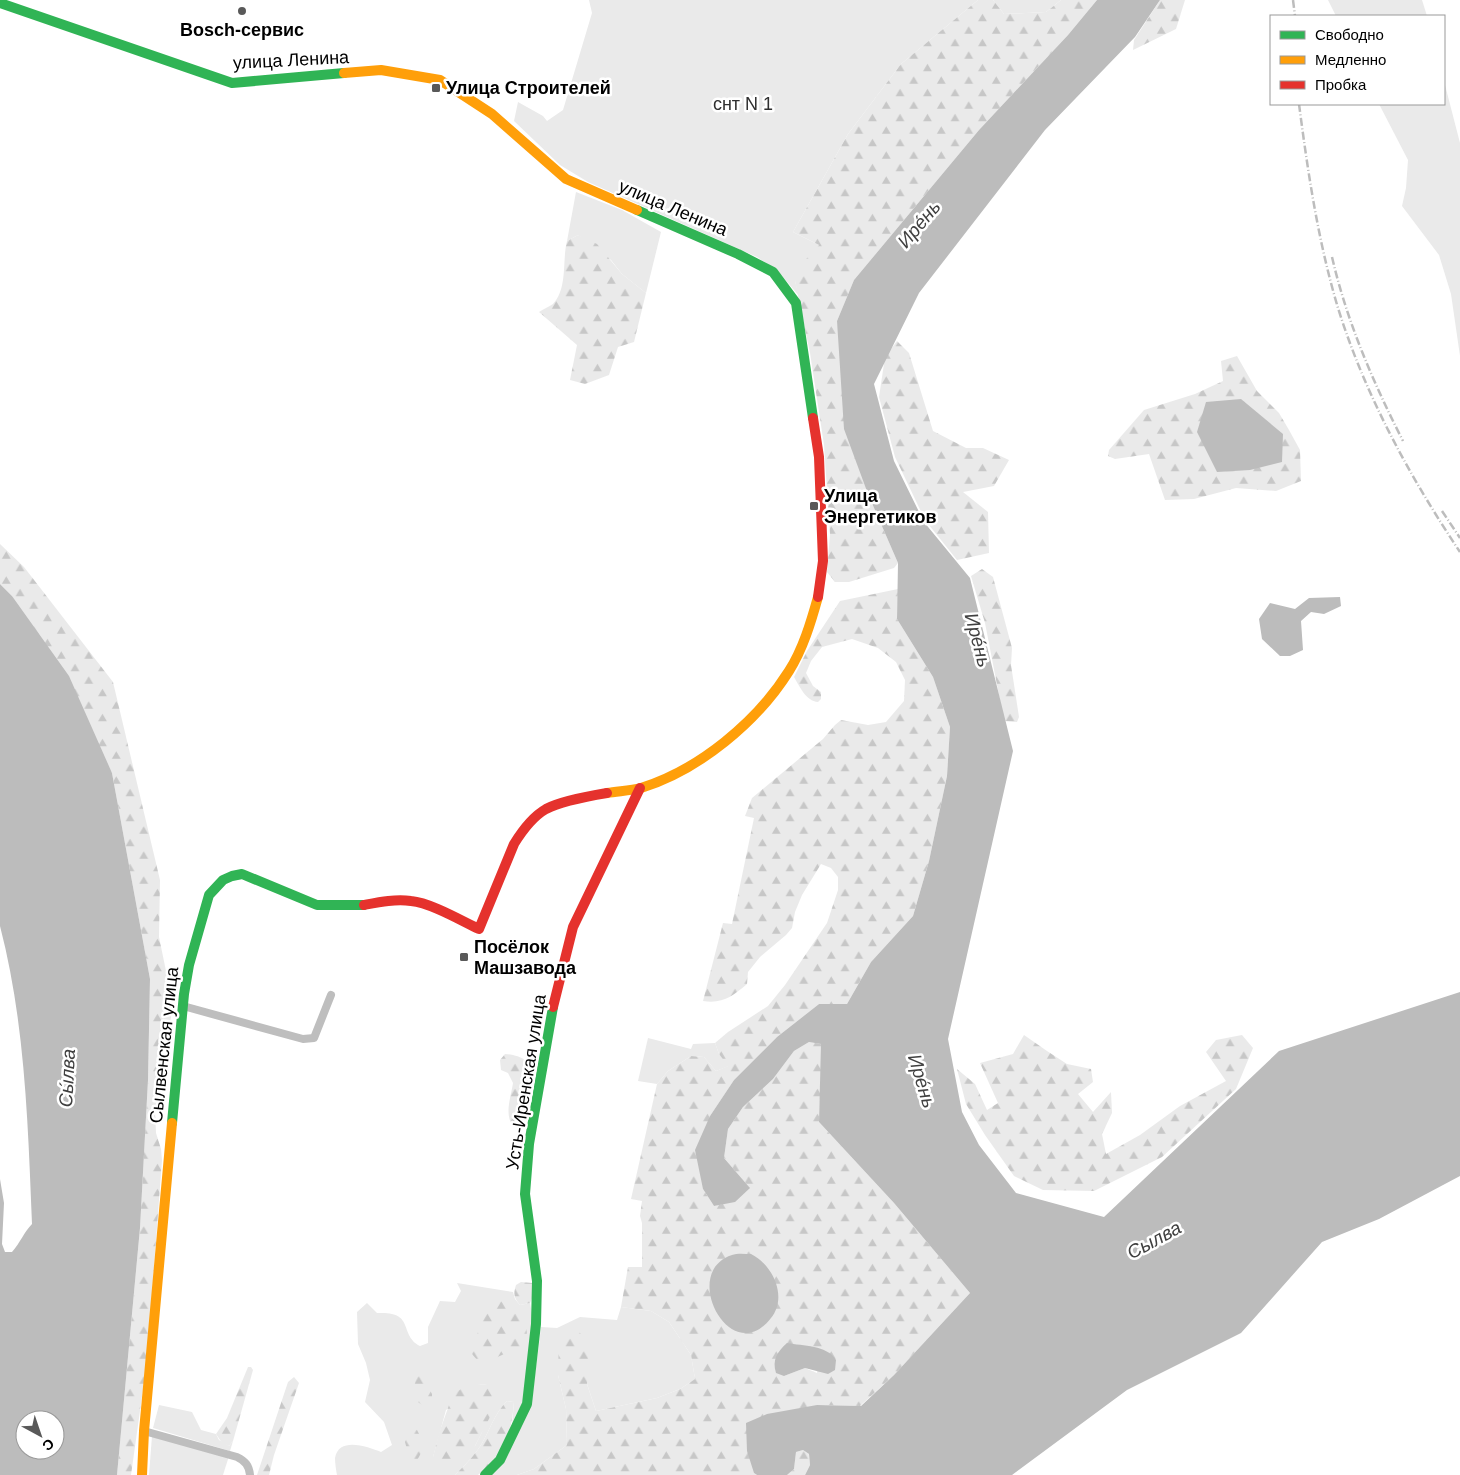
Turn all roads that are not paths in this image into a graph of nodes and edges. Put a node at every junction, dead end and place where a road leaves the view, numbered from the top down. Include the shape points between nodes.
1 (0, 3) edge
2 (640, 788) junction
3 (331, 995) dead end
4 (183, 1006) junction
5 (144, 1431) junction
6 (142, 1475) edge
7 (250, 1475) edge
8 (485, 1475) edge

1 - 2 street, улица Ленина via 232,83 381,70 440,80 492,114 566,179 773,272 796,303 819,458 823,561 815,607 790,670 760,709 710,753 676,773
2 - 4 street, Сылвенская улица via 560,804 536,816 514,844 479,929 412,901 360,906 318,905 248,875 236,874 223,880 208,894 188,965
2 - 8 street, Усть-Иренская улица via 573,927 553,1006 529,1144 526,1194 537,1281 527,1404 500,1460
3 - 4 street via 314,1038 302,1039
4 - 5 street, Сылвенская улица
5 - 6 street, Сылвенская улица
5 - 7 street via 237,1456 250,1467

